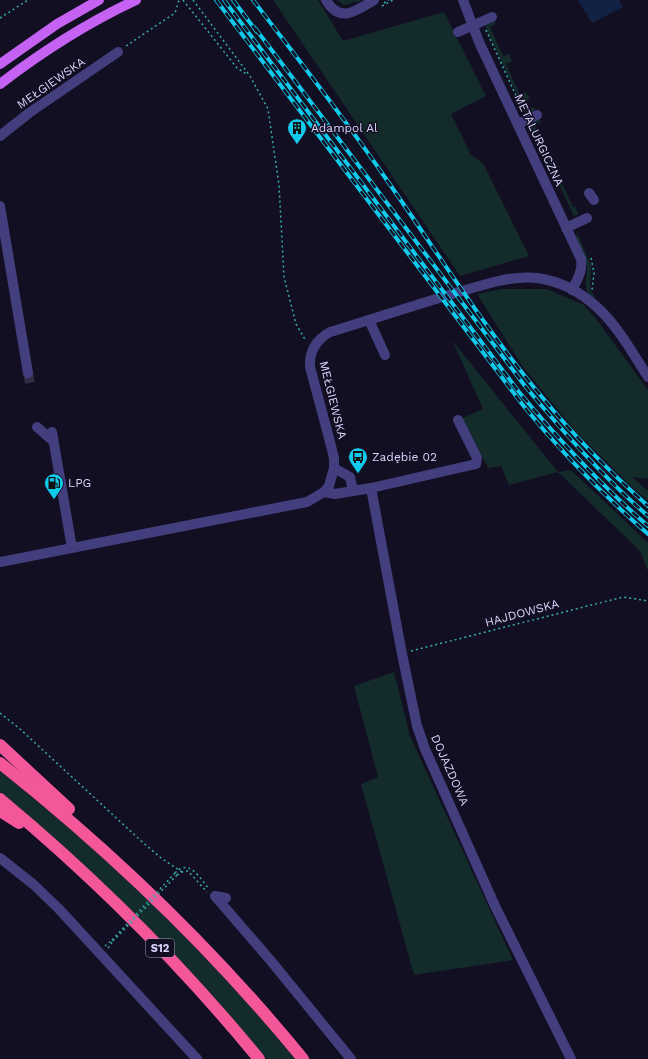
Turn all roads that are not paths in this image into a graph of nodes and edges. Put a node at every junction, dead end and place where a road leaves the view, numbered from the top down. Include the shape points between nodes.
1 (99, 0) edge
2 (136, 0) edge
3 (326, 0) edge
4 (374, 0) edge
5 (463, 0) edge
6 (492, 17) dead end
7 (472, 25) junction
8 (458, 32) dead end
9 (118, 52) road end
10 (0, 64) edge
11 (0, 84) edge
12 (537, 115) dead end
13 (518, 124) junction
14 (0, 136) edge
15 (0, 206) edge
16 (587, 218) dead end
17 (566, 228) junction
18 (572, 290) junction
19 (369, 320) junction
20 (385, 355) dead end
21 (28, 373) tunnel mouth
22 (648, 377) edge
23 (458, 420) dead end
24 (37, 426) dead end
25 (334, 468) junction
26 (371, 488) junction
27 (353, 491) junction
28 (324, 492) junction
29 (72, 548) junction
30 (0, 562) edge
31 (0, 745) edge
32 (0, 763) edge
33 (0, 799) edge
34 (0, 811) edge
35 (53, 845) junction
36 (0, 858) edge
37 (125, 870) junction
38 (226, 898) dead end
39 (197, 1059) edge
40 (259, 1059) edge
41 (303, 1059) edge
42 (352, 1059) edge
43 (572, 1059) edge

1 - 10 main road via 57,24
2 - 11 main road via 75,32
3 - 4 street via 341,14 356,11
5 - 7 street, METALURGICZNA
6 - 7 street
7 - 8 street
7 - 13 street, METALURGICZNA
9 - 14 street, MEŁGIEWSKA
12 - 13 street
13 - 17 street, METALURGICZNA
15 - 21 street
16 - 17 street
17 - 18 street, METALURGICZNA via 582,264
18 - 19 street, MEŁGIEWSKA via 553,281 537,278 506,280
18 - 22 street, MEŁGIEWSKA via 592,303 611,322
19 - 20 street
19 - 25 street, MEŁGIEWSKA via 322,336 313,347 309,359 334,458
23 - 26 street via 477,458 476,464
24 - 29 street via 52,436
25 - 27 street via 350,477
25 - 28 street, MEŁGIEWSKA
26 - 27 street
26 - 43 street, DOJAZDOWA via 402,654 417,726 425,749 495,906
27 - 28 street via 335,494
28 - 29 street via 307,502
29 - 30 street
31 - 37 highway via 84,824
32 - 37 highway, S12 via 64,815
33 - 35 highway, S12
34 - 35 highway
35 - 40 highway, S12 via 103,890 164,952
36 - 39 street via 59,909
37 - 41 highway, S12 via 215,958
38 - 42 street via 215,896

